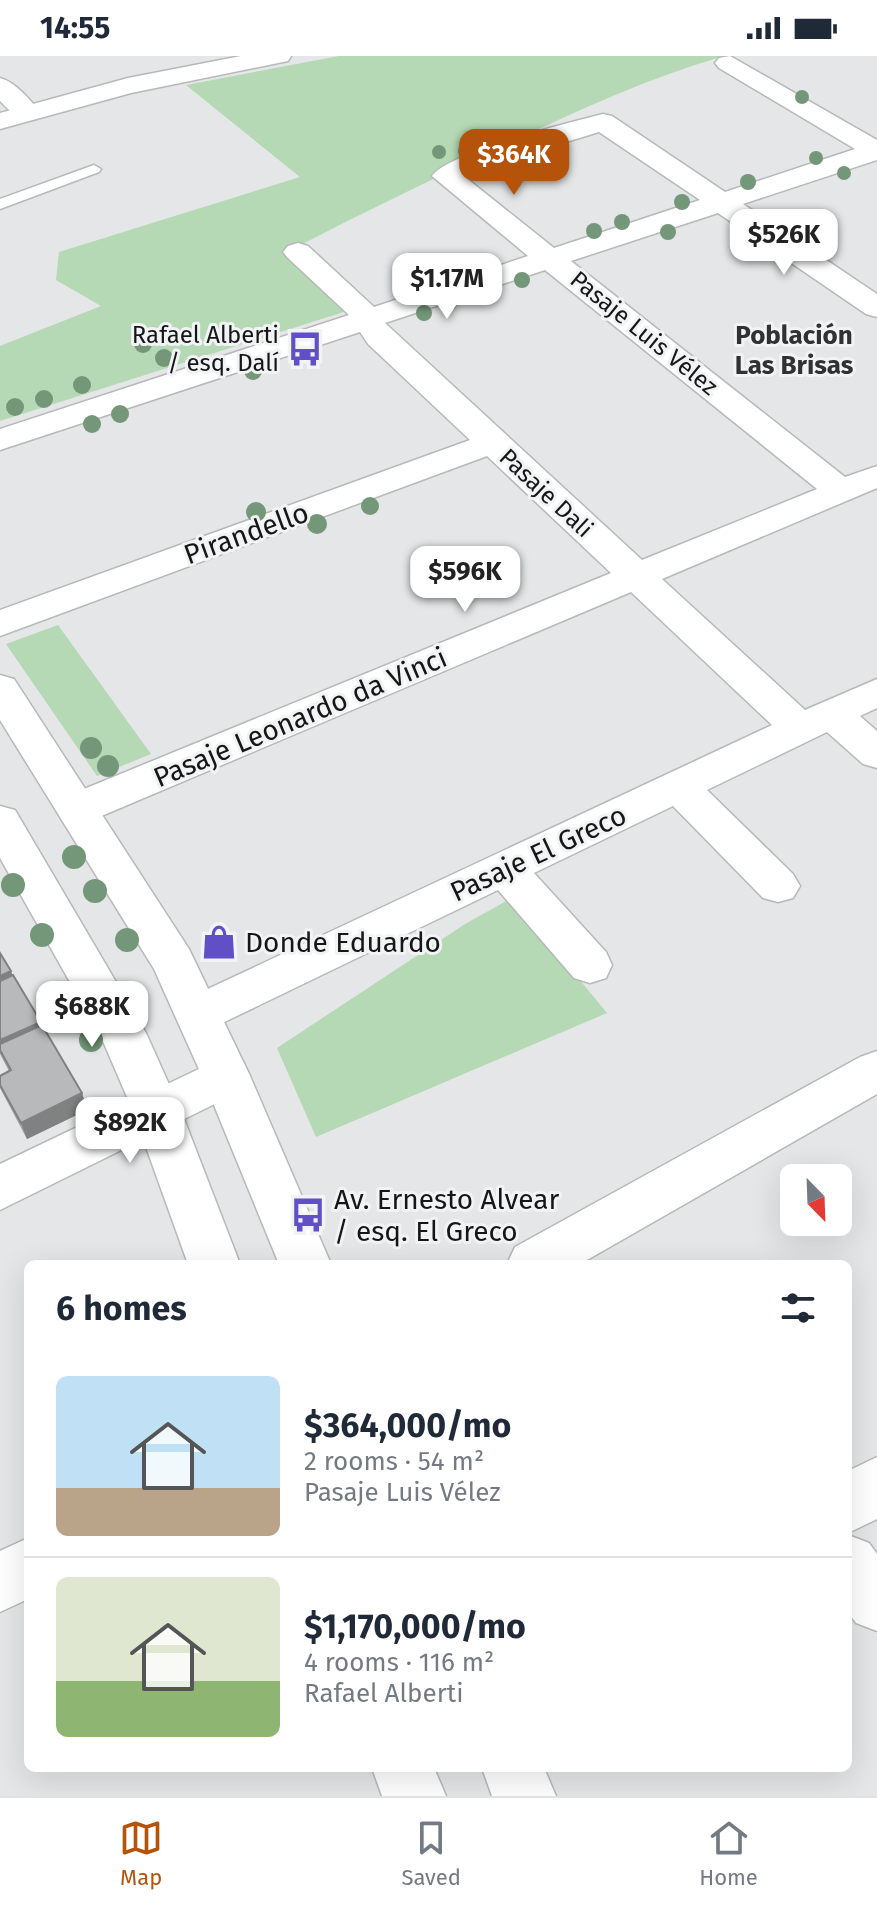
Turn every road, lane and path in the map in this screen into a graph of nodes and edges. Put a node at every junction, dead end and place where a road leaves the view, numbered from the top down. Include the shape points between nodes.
1 (279, 56) edge
2 (229, 60) edge
3 (728, 63) dead end
4 (0, 86) edge
5 (27, 113) junction
6 (0, 121) edge
7 (877, 151) edge
8 (94, 169) dead end
9 (721, 202) junction
10 (0, 204) edge
11 (298, 252) dead end
12 (551, 259) junction
13 (874, 303) edge
14 (366, 319) junction
15 (0, 440) edge
16 (492, 443) junction
17 (877, 476) edge
18 (841, 491) junction
19 (636, 576) junction
20 (0, 624) edge
21 (0, 688) edge
22 (877, 692) edge
23 (816, 721) junction
24 (877, 754) edge
25 (678, 786) junction
26 (77, 809) junction
27 (0, 821) edge
28 (505, 869) junction
29 (778, 886) dead end
30 (590, 965) dead end
31 (198, 1014) junction
32 (877, 1071) edge
33 (226, 1076) junction
34 (157, 1111) junction
35 (0, 1188) edge
36 (213, 1260) edge
37 (303, 1260) edge
38 (540, 1260) edge
39 (877, 1485) edge
40 (852, 1502) edge
41 (24, 1569) edge
42 (852, 1569) edge
43 (0, 1583) edge
44 (877, 1602) edge
45 (405, 1772) edge
46 (431, 1772) edge
47 (515, 1772) edge
48 (414, 1796) edge
49 (422, 1796) edge
50 (524, 1796) edge

1 - 2 street
2 - 5 street
3 - 7 street
4 - 5 street
5 - 6 street
7 - 9 street
8 - 10 lane
9 - 12 street
9 - 12 street, Pasaje Luis Vélez via 603,122 481,159 446,176
9 - 13 street
11 - 14 street, Pasaje Dali
12 - 14 street
12 - 18 street, Pasaje Luis Vélez
14 - 15 street
14 - 16 street, Pasaje Dali
16 - 19 street, Pasaje Dali
16 - 20 street, Pirandello
17 - 18 street, Pasaje Leonardo da Vinci
18 - 19 street, Pasaje Leonardo da Vinci
19 - 23 street, Pasaje Dali
19 - 26 street, Pasaje Leonardo da Vinci
21 - 26 street
22 - 23 street, Pasaje El Greco
23 - 24 street, Pasaje Dali
23 - 25 street, Pasaje El Greco
25 - 28 street, Pasaje El Greco
25 - 29 street
26 - 31 street via 173,962
27 - 34 street via 123,1033
28 - 30 street
28 - 31 street, Pasaje El Greco
31 - 33 street
32 - 38 street
33 - 34 street
33 - 37 street
34 - 35 street
34 - 36 street
39 - 40 street
41 - 43 street
42 - 44 street
45 - 48 street
46 - 49 street
47 - 50 street

